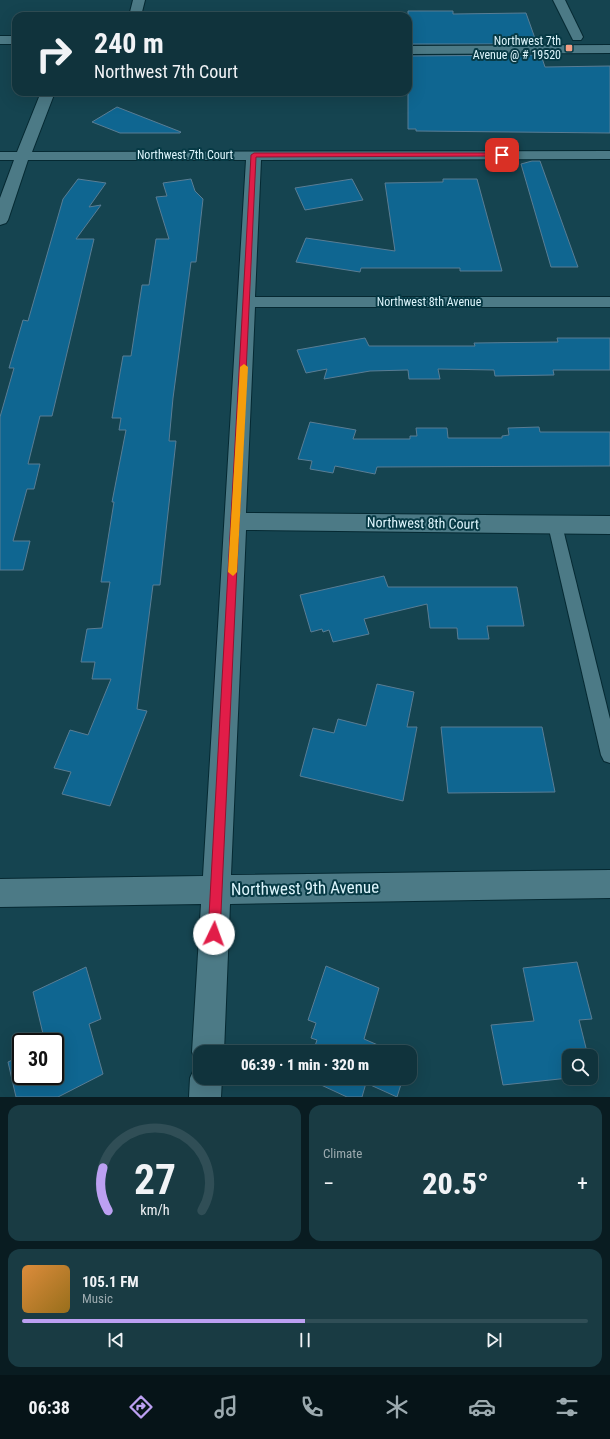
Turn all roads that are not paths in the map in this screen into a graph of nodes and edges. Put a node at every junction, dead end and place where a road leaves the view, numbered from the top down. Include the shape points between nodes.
1 (139, 0) edge
2 (559, 0) edge
3 (136, 12) edge
4 (610, 37) edge
5 (412, 38) edge
6 (577, 38) junction
7 (0, 40) edge
8 (12, 40) edge
9 (610, 49) edge
10 (412, 50) edge
11 (0, 51) edge
12 (12, 51) edge
13 (46, 96) edge
14 (610, 154) edge
15 (22, 155) junction
16 (254, 155) junction
17 (0, 156) edge
18 (0, 220) edge
19 (247, 302) junction
20 (610, 302) edge
21 (235, 521) junction
22 (555, 524) junction
23 (610, 525) edge
24 (610, 755) edge
25 (610, 884) edge
26 (216, 890) junction
27 (0, 893) edge
28 (208, 1045) edge
29 (206, 1085) edge
30 (205, 1097) edge

1 - 3 street
2 - 6 street
4 - 6 street
5 - 6 street
7 - 8 street
9 - 10 street
11 - 12 street
13 - 15 street
14 - 16 street, Northwest 7th Court
15 - 16 street, Northwest 7th Court
15 - 17 street, Northwest 7th Court
15 - 18 street
16 - 19 street
19 - 20 street, Northwest 8th Avenue
19 - 21 street
21 - 22 street, Northwest 8th Court
21 - 26 street
22 - 23 street, Northwest 8th Court
22 - 24 lane
25 - 26 street, Northwest 9th Avenue
26 - 27 street, Northwest 9th Avenue
26 - 28 street
29 - 30 street

